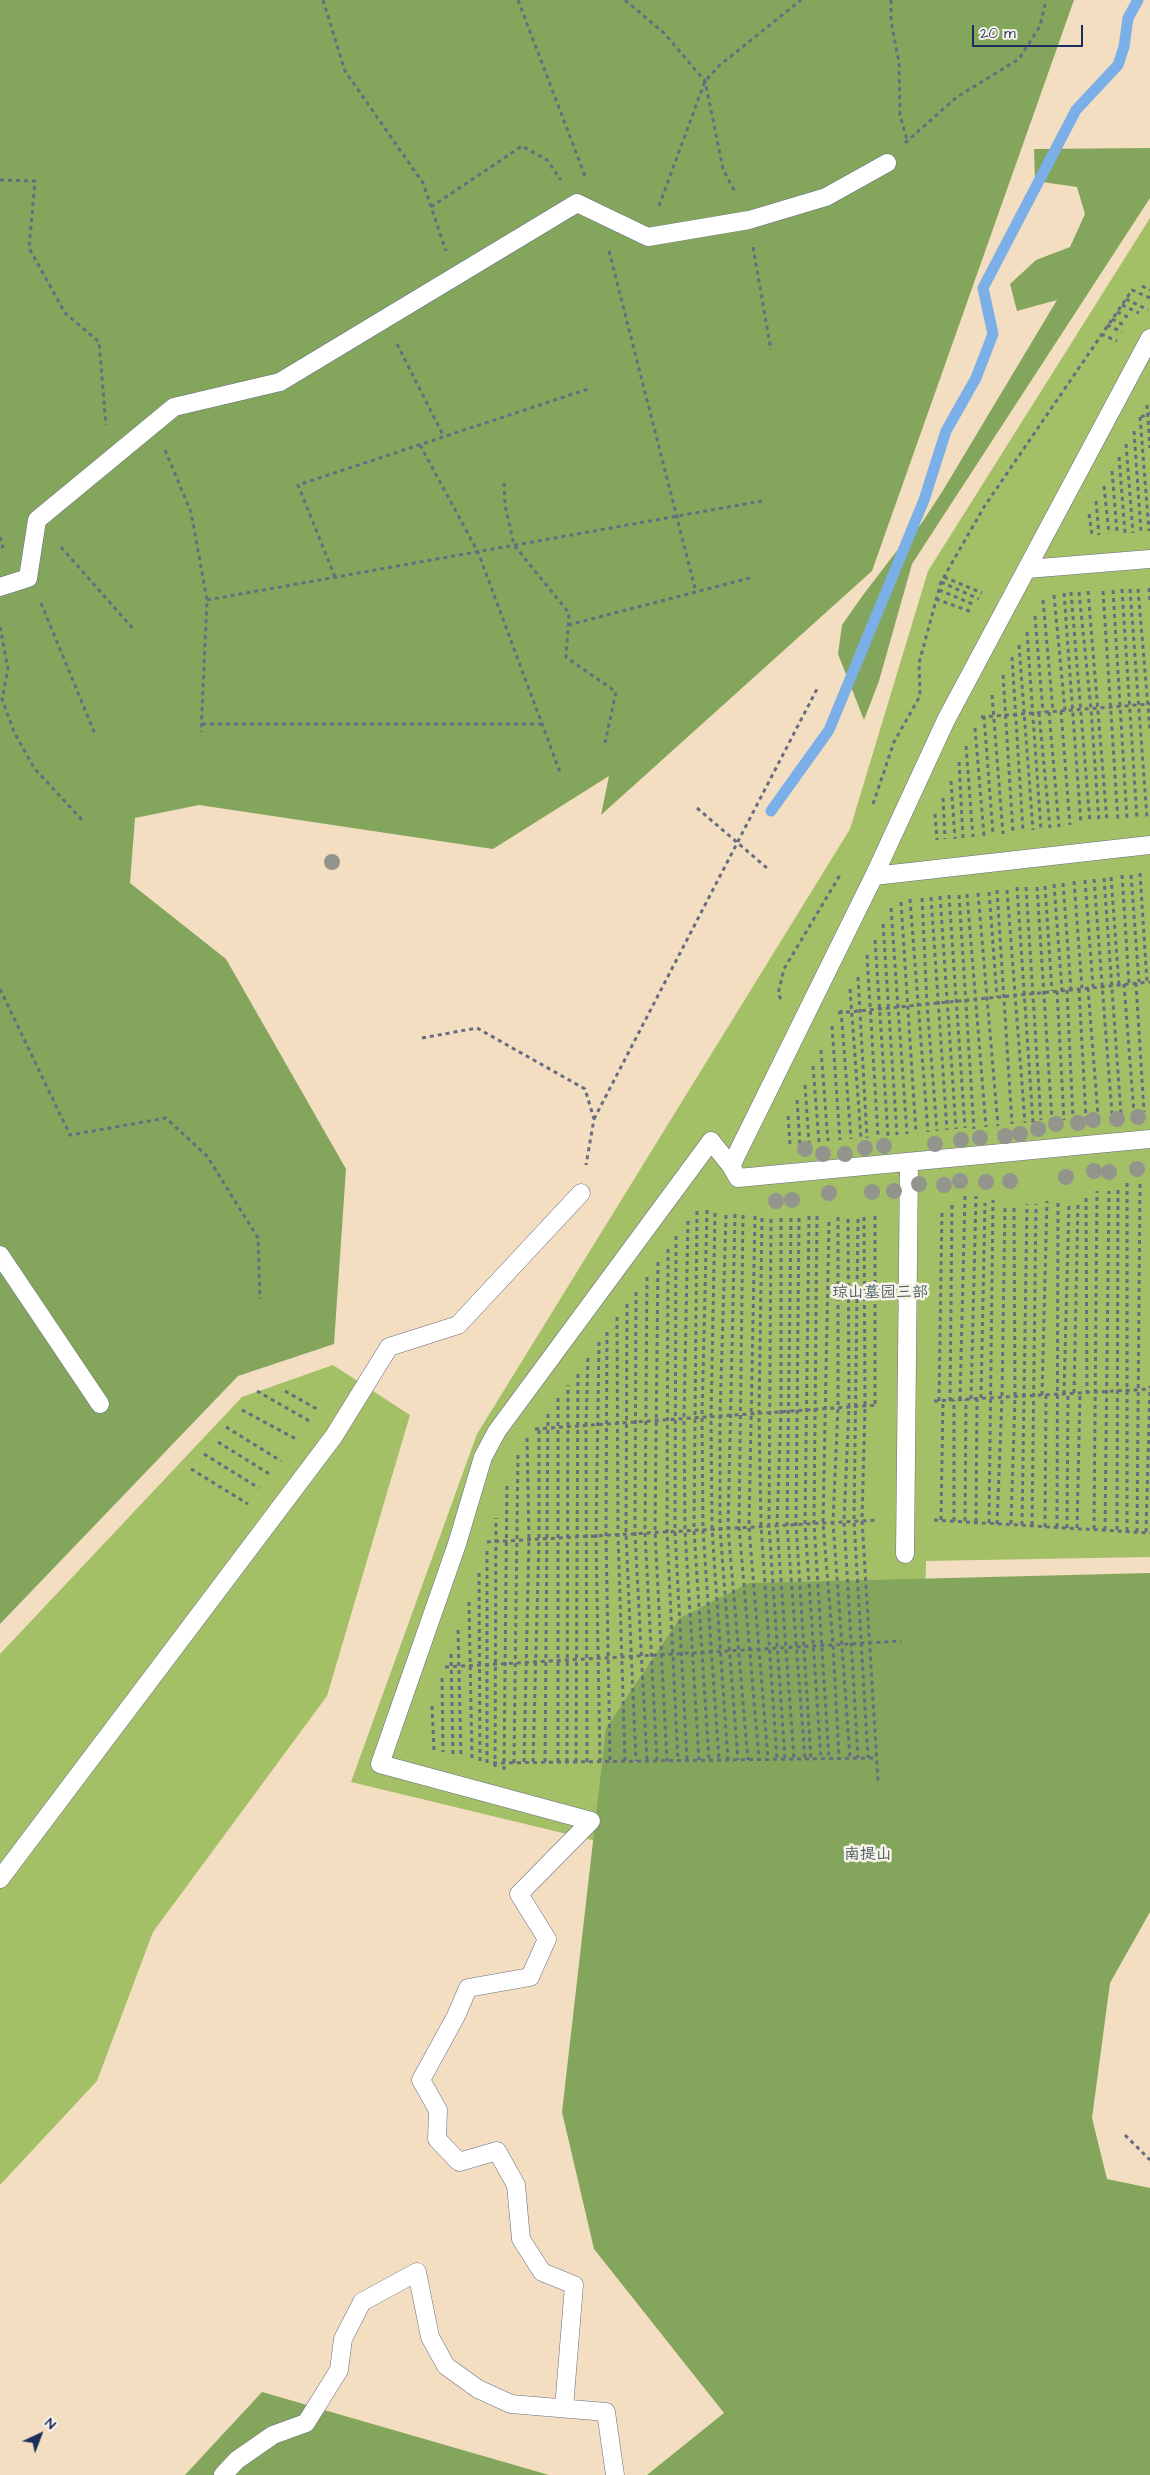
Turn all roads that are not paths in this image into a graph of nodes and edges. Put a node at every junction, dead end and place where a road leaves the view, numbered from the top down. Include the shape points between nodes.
1 (887, 163) road end
2 (1150, 338) edge
3 (1089, 564) edge
4 (0, 587) edge
5 (1137, 847) edge
6 (923, 870) junction
7 (1111, 1143) edge
8 (920, 1161) junction
9 (732, 1166) junction
10 (581, 1193) road end
11 (0, 1255) edge
12 (100, 1404) dead end
13 (905, 1554) dead end
14 (0, 1879) edge
15 (564, 2408) junction
16 (223, 2475) edge
17 (615, 2475) edge

1 - 4 lane via 826,197 748,220 648,237 578,203 280,382 174,407 36,520 28,578
2 - 3 lane via 1133,371
3 - 6 lane via 1004,612 946,720
5 - 6 lane
6 - 9 lane via 808,1019
7 - 8 lane
8 - 9 lane via 738,1178
8 - 13 lane via 907,1403
9 - 15 lane via 710,1142 497,1431 483,1457 457,1544 380,1764 592,1821 519,1894 546,1939 530,1977 468,1988 421,2080 438,2110 437,2139 459,2162 497,2151 516,2185 521,2239 542,2272 574,2285
10 - 14 lane via 458,1325 389,1347 337,1430 294,1489
11 - 12 lane
15 - 16 lane via 512,2404 478,2389 446,2366 430,2337 417,2272 362,2302 343,2339 339,2370 306,2423 273,2435 237,2460
15 - 17 lane via 606,2412

